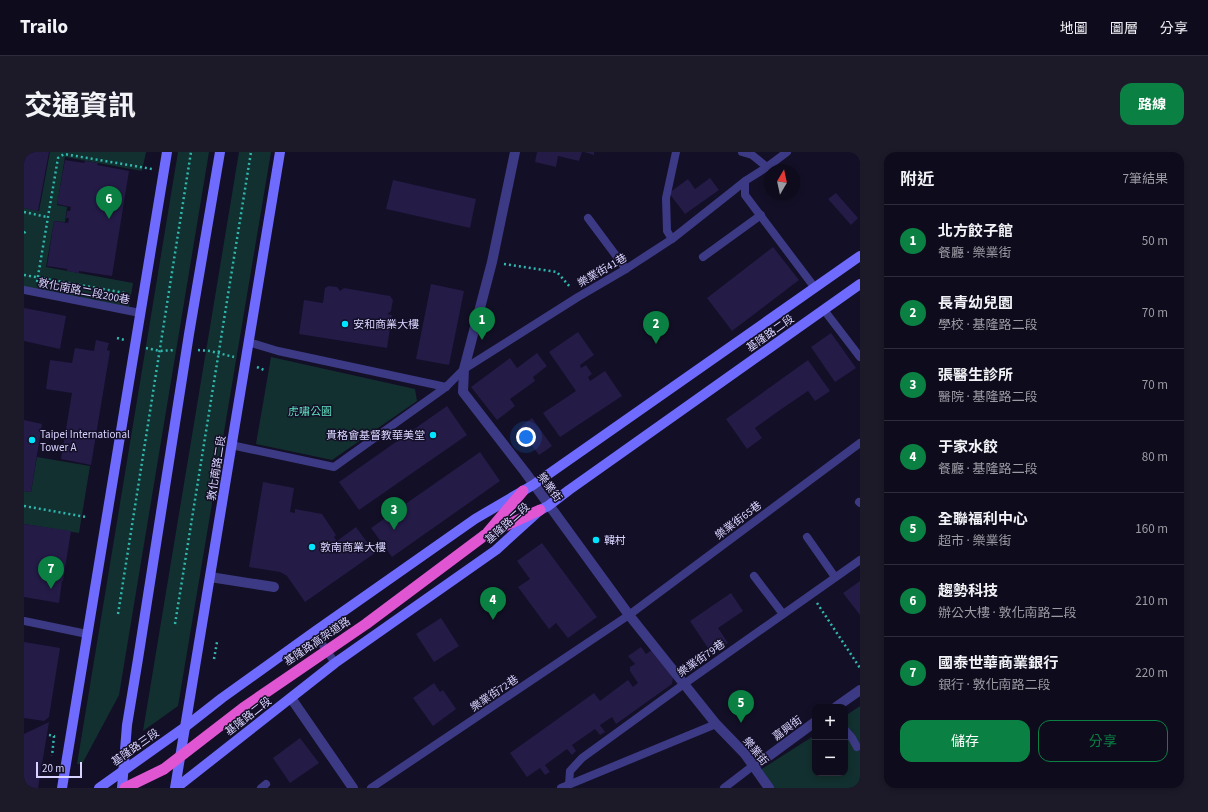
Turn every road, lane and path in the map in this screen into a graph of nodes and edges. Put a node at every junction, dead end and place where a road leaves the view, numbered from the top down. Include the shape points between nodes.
1 (167, 152) edge
2 (191, 152) edge
3 (220, 152) edge
4 (251, 152) edge
5 (280, 152) edge
6 (515, 152) edge
7 (676, 152) edge
8 (742, 152) edge
9 (787, 152) edge
10 (771, 164) edge
11 (764, 165) edge
12 (764, 169) edge
13 (164, 171) junction
14 (745, 181) junction
15 (24, 212) edge
16 (761, 215) junction
17 (47, 217) junction
18 (588, 218) dead end
19 (27, 230) dead end
20 (24, 233) edge
21 (672, 238) junction
22 (860, 256) edge
23 (703, 257) dead end
24 (492, 262) junction
25 (626, 269) junction
26 (24, 275) edge
27 (37, 277) junction
28 (860, 284) edge
29 (815, 288) junction
30 (24, 290) edge
31 (35, 293) junction
32 (125, 293) dead end
33 (578, 297) junction
34 (824, 310) junction
35 (140, 313) junction
36 (248, 342) junction
37 (150, 349) dead end
38 (210, 350) dead end
39 (160, 351) junction
40 (173, 351) dead end
41 (219, 353) junction
42 (233, 357) dead end
43 (860, 357) edge
44 (464, 369) junction
45 (446, 387) junction
46 (860, 443) edge
47 (231, 445) junction
48 (533, 485) junction
49 (523, 491) junction
50 (24, 506) edge
51 (544, 508) junction
52 (86, 517) dead end
53 (485, 535) junction
54 (807, 537) dead end
55 (860, 560) edge
56 (754, 576) dead end
57 (210, 577) junction
58 (835, 577) junction
59 (274, 587) dead end
60 (811, 594) junction
61 (118, 614) dead end
62 (783, 614) junction
63 (629, 615) junction
64 (24, 621) edge
65 (175, 624) dead end
66 (314, 632) junction
67 (87, 634) junction
68 (217, 642) dead end
69 (214, 659) dead end
70 (335, 663) junction
71 (860, 668) edge
72 (684, 684) junction
73 (860, 690) edge
74 (292, 698) junction
75 (840, 704) edge
76 (716, 724) junction
77 (812, 724) edge
78 (185, 727) junction
79 (848, 733) edge
80 (49, 735) dead end
81 (857, 747) dead end
82 (52, 756) dead end
83 (754, 765) junction
84 (164, 769) junction
85 (124, 770) junction
86 (569, 784) junction
87 (62, 788) edge
88 (99, 788) edge
89 (124, 788) edge
90 (141, 788) edge
91 (175, 788) edge
92 (353, 788) edge
93 (372, 788) edge
94 (561, 788) edge
95 (724, 788) edge
96 (769, 788) edge

1 - 13 main road
2 - 39 path
3 - 85 main road via 127,726
4 - 41 path
5 - 36 main road, 敦化南路二段
6 - 24 street, 樂業街
7 - 21 lane via 666,198 667,231
8 - 11 lane via 752,155
9 - 10 lane, 樂業街41巷
12 - 14 lane, 樂業街41巷
13 - 17 path via 64,154 58,158
13 - 35 main road
14 - 16 lane via 745,195
14 - 21 lane, 樂業街41巷
15 - 17 path
16 - 23 lane
16 - 29 lane
17 - 27 path
18 - 25 lane
19 - 20 path
21 - 25 lane, 樂業街41巷
22 - 29 main road, 基隆路二段
24 - 33 path via 557,272
24 - 44 street, 樂業街
25 - 33 lane, 樂業街41巷
26 - 27 path
27 - 31 path
27 - 32 path
28 - 34 main road, 基隆路二段
29 - 48 main road, 基隆路二段
30 - 31 lane, 敦化南路二段200巷
31 - 35 lane, 敦化南路二段200巷
33 - 44 lane, 樂業街41巷
34 - 43 lane
34 - 51 main road, 基隆路二段
35 - 67 main road
36 - 45 lane
36 - 47 main road, 敦化南路二段
37 - 39 path
38 - 41 path
39 - 40 path
39 - 61 path
41 - 42 path
41 - 65 path
44 - 45 lane, 樂業街41巷
44 - 48 street, 樂業街 via 463,392
45 - 47 lane, 樂業街41巷 via 334,467
46 - 63 lane, 樂業街65巷
47 - 57 main road, 敦化南路二段
48 - 49 main road, 基隆路二段
48 - 51 street, 樂業街
49 - 53 highway, 基隆路高架道路
49 - 66 main road, 基隆路二段 via 475,519
50 - 52 path
51 - 53 highway, 基隆路高架道路
51 - 63 street, 樂業街
51 - 70 main road, 基隆路二段 via 496,550
53 - 84 highway, 基隆路高架道路, bridge via 366,624 243,708
54 - 58 lane
55 - 58 lane, 樂業街79巷
56 - 62 lane
57 - 59 street
57 - 78 main road, 敦化南路二段
58 - 60 lane, 樂業街79巷
60 - 62 lane, 樂業街79巷
60 - 71 path
62 - 72 lane, 樂業街79巷
63 - 72 street, 樂業街
63 - 93 lane, 樂業街72巷
64 - 67 lane
66 - 70 lane
66 - 78 main road, 基隆路二段
67 - 87 main road
68 - 69 path
70 - 74 main road, 基隆路二段
72 - 76 street, 樂業街
72 - 86 lane, 樂業街79巷 via 582,758 570,771
73 - 75 street
74 - 91 main road, 基隆路二段
74 - 92 street
76 - 83 street, 樂業街
76 - 86 lane
77 - 83 street, 嘉興街
78 - 85 main road, 基隆路三段
78 - 91 main road, 敦化南路二段
79 - 81 lane
80 - 82 path via 54,736
83 - 95 lane
83 - 96 street, 樂業街
84 - 89 highway, 基隆路高架道路
84 - 90 highway, 基隆路高架道路
85 - 88 main road, 基隆路三段
85 - 89 main road
86 - 94 lane

